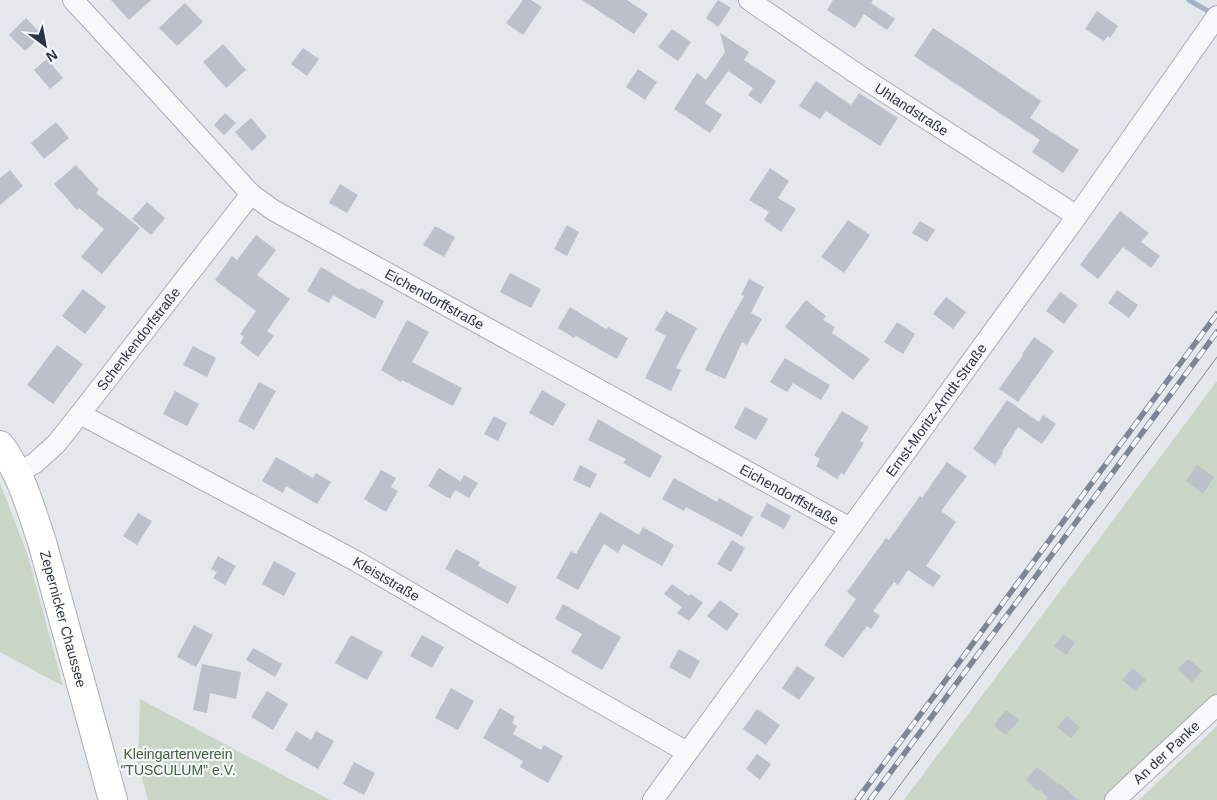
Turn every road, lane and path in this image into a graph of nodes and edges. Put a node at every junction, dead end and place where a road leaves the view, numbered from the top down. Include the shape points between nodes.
1 (73, 0) edge
2 (749, 0) edge
3 (1217, 16) edge
4 (251, 194) junction
5 (1077, 216) junction
6 (80, 414) junction
7 (0, 445) edge
8 (16, 474) junction
9 (850, 528) junction
10 (1217, 705) edge
11 (687, 752) junction
12 (113, 800) edge
13 (653, 800) edge
14 (1115, 800) edge

1 - 4 street, Eichendorffstraße
2 - 5 street, Uhlandstraße
3 - 5 street, Ernst-Moritz-Arndt-Straße
4 - 6 street, Schenkendorfstraße
4 - 9 street, Eichendorffstraße via 282,215
5 - 9 street, Ernst-Moritz-Arndt-Straße
6 - 8 street, Schenkendorfstraße via 56,444
6 - 11 street, Kleiststraße via 356,562
7 - 8 main road, Zepernicker Chaussee
8 - 12 main road, Zepernicker Chaussee via 42,542
9 - 11 street, Ernst-Moritz-Arndt-Straße
10 - 14 street, An der Panke
11 - 13 street, Ernst-Moritz-Arndt-Straße

